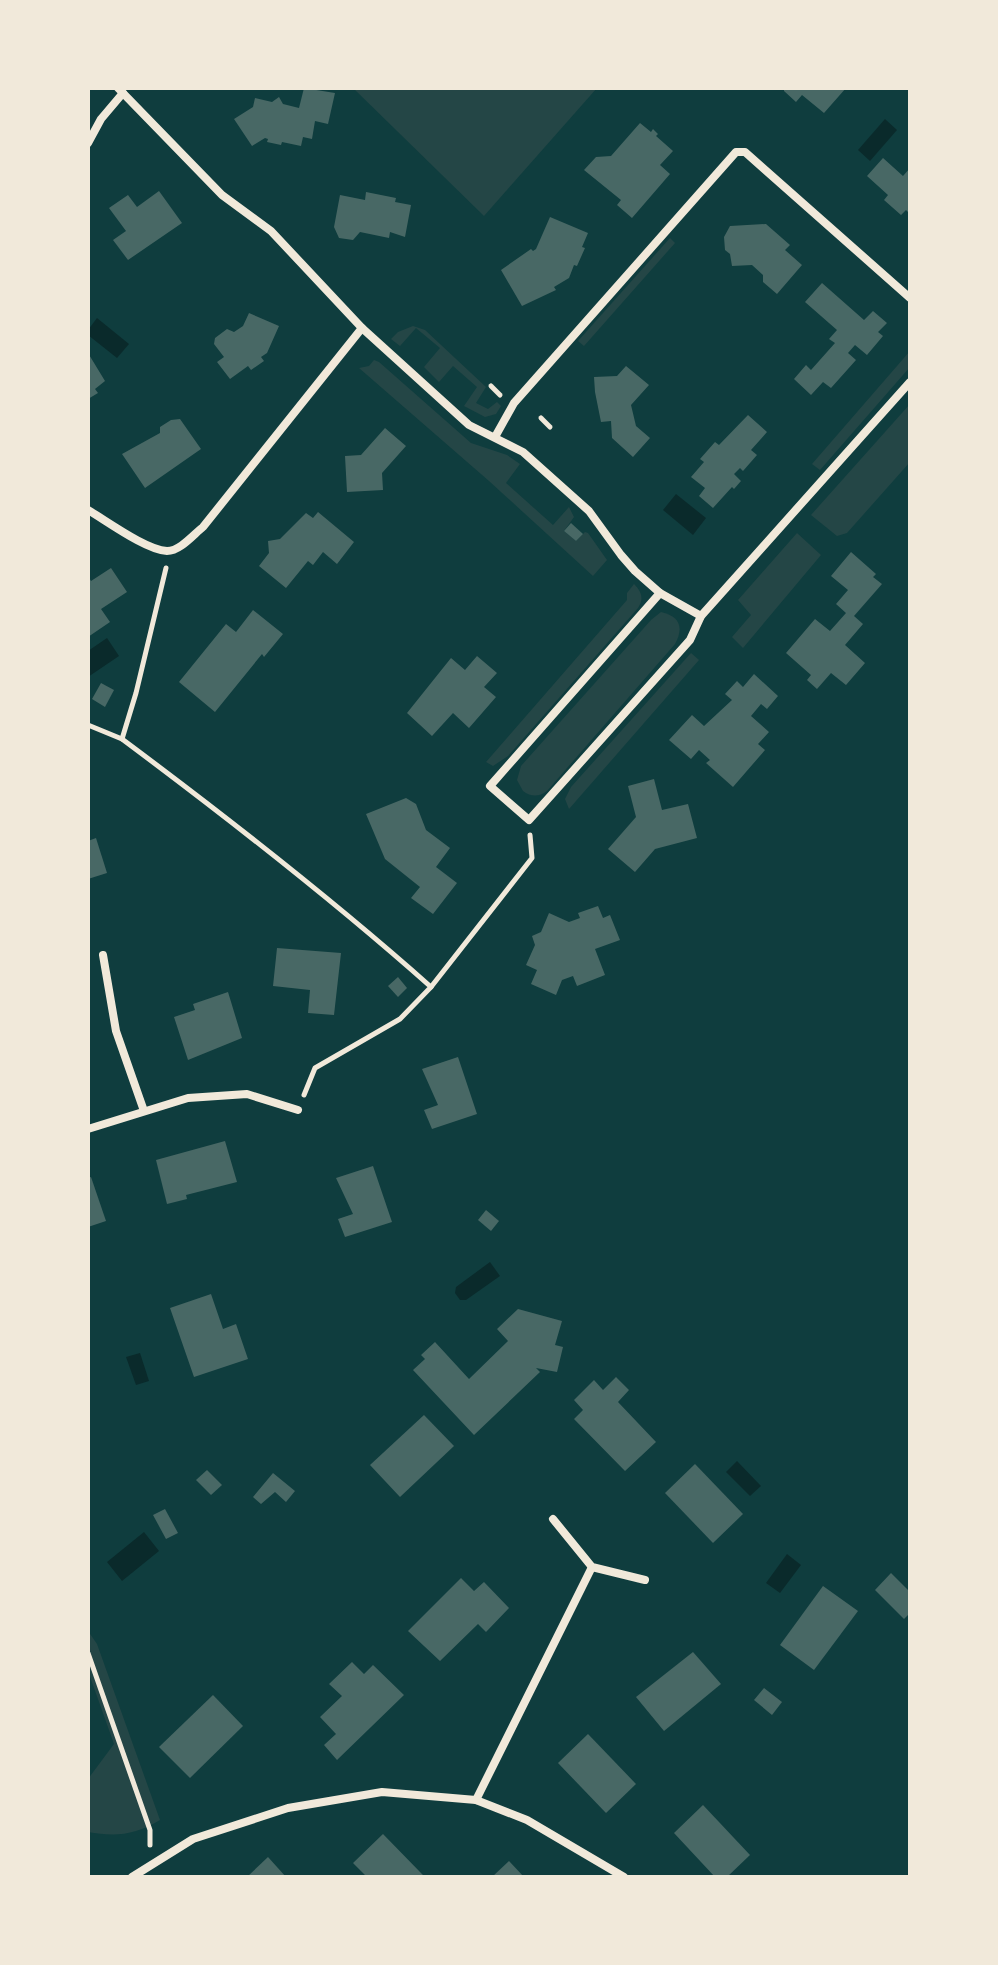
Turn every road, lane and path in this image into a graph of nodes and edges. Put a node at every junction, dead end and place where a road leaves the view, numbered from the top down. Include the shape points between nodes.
1 (120, 90) edge
2 (88, 143) edge
3 (910, 298) edge
4 (362, 328) junction
5 (910, 382) edge
6 (491, 386) dead end
7 (500, 396) dead end
8 (541, 418) dead end
9 (550, 427) dead end
10 (495, 437) junction
11 (88, 510) edge
12 (168, 551) junction
13 (660, 593) junction
14 (701, 616) junction
15 (88, 725) edge
16 (122, 739) junction
17 (529, 820) junction
18 (103, 955) dead end
19 (431, 987) junction
20 (298, 1110) joint
21 (144, 1111) junction
22 (88, 1129) edge
23 (553, 1519) dead end
24 (592, 1567) junction
25 (645, 1580) dead end
26 (88, 1653) edge
27 (476, 1800) junction
28 (151, 1865) junction
29 (132, 1877) edge
30 (624, 1877) edge

1 - 2 street
1 - 4 street via 222,195 271,231
3 - 10 street via 745,152 736,152 514,403
4 - 10 street via 469,425
4 - 12 street via 203,527
5 - 14 street
6 - 7 path
8 - 9 path
10 - 13 street via 523,452 589,511 621,555
11 - 12 street
12 - 16 path
13 - 14 street
13 - 17 street via 490,786
14 - 17 street via 690,640
15 - 16 path
16 - 19 path via 228,818
17 - 19 path via 532,858
18 - 21 street via 116,1031
19 - 20 path via 400,1019 315,1068
20 - 21 street via 247,1094 188,1098
21 - 22 street
23 - 24 street
24 - 25 street
24 - 27 street
26 - 28 path via 150,1830
27 - 28 street via 382,1792 288,1808 193,1839
27 - 30 street via 527,1820
28 - 29 street

